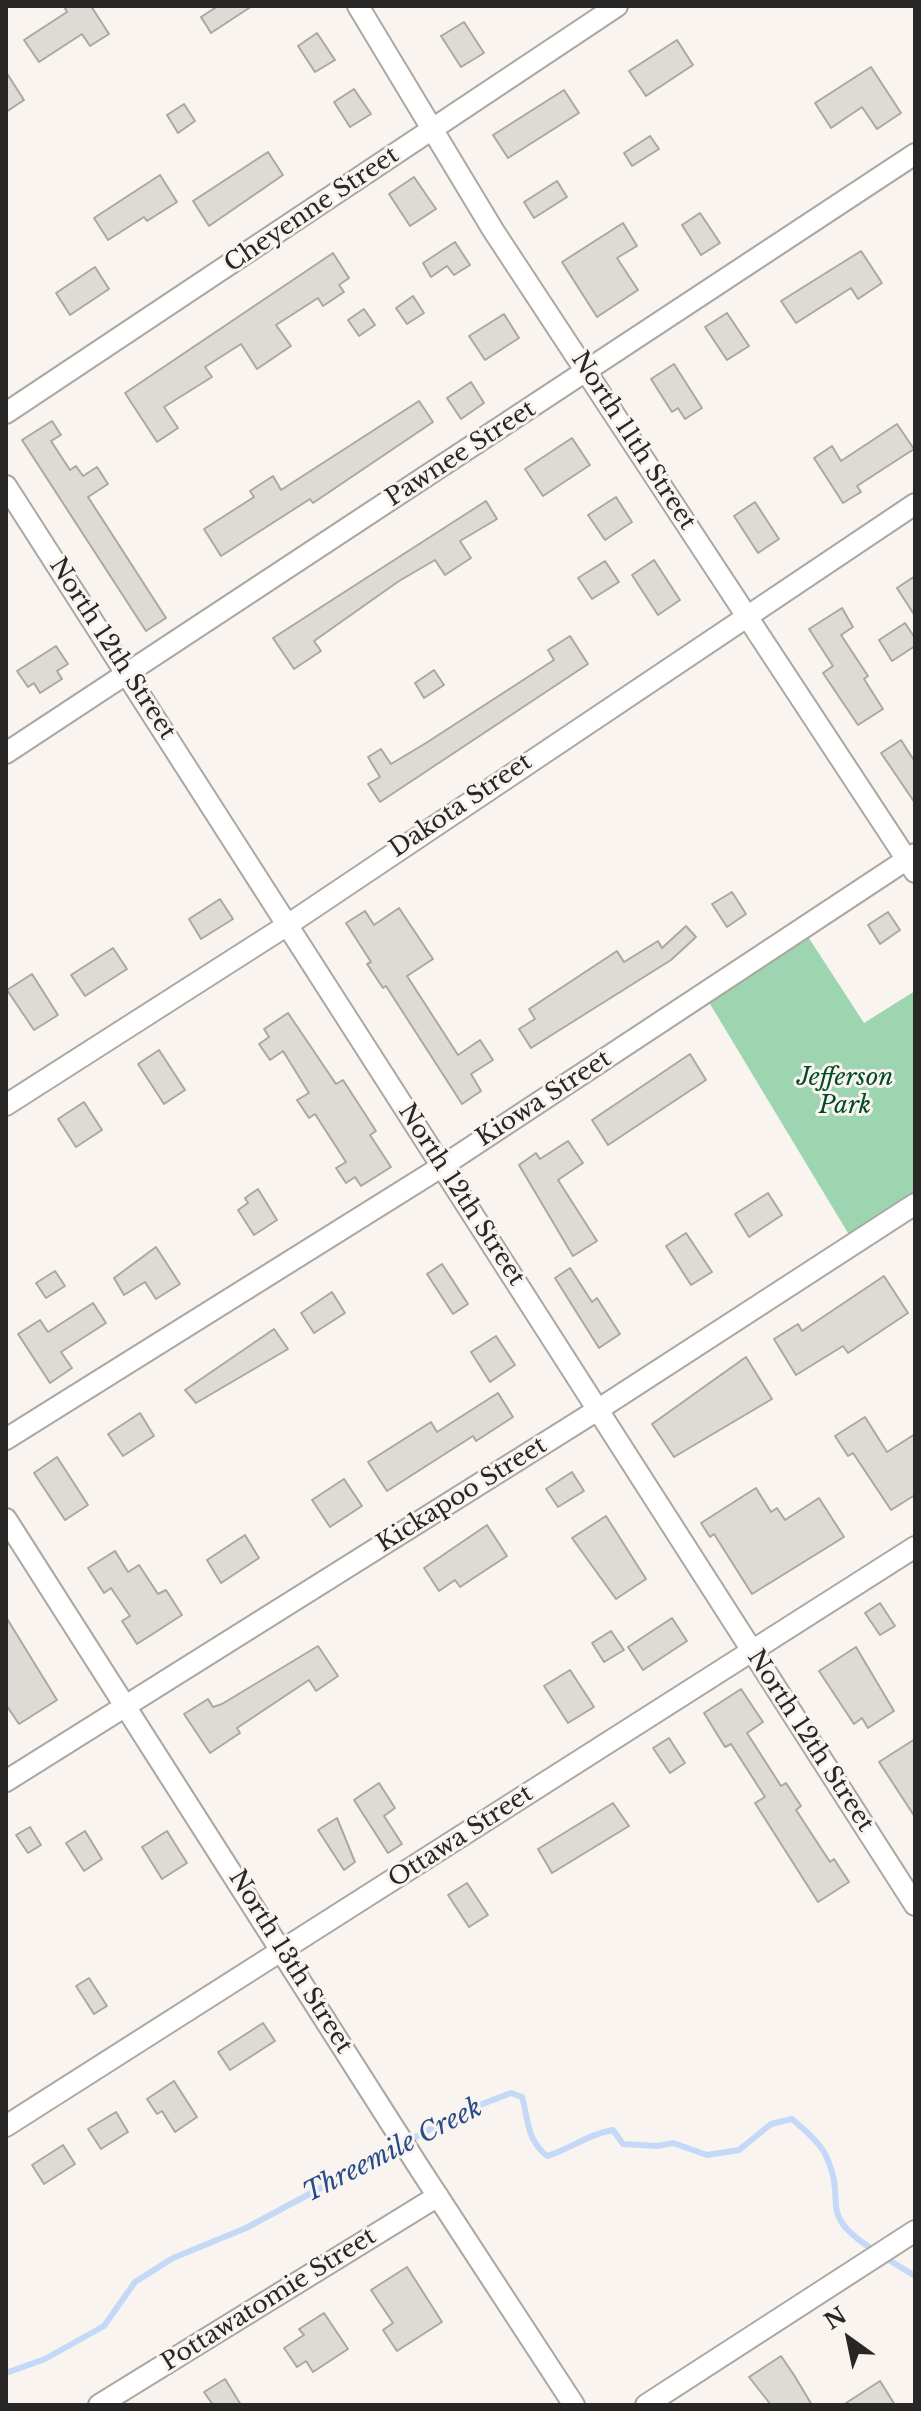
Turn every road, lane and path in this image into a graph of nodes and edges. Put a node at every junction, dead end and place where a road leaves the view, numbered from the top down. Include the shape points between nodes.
1 (358, 6) edge
2 (617, 6) edge
3 (434, 128) junction
4 (915, 154) edge
5 (587, 372) junction
6 (6, 413) edge
7 (6, 486) edge
8 (915, 504) edge
9 (747, 615) junction
10 (128, 673) junction
11 (6, 753) edge
12 (912, 861) edge
13 (289, 924) junction
14 (6, 1105) edge
15 (441, 1167) junction
16 (915, 1204) edge
17 (599, 1409) junction
18 (6, 1439) edge
19 (6, 1519) edge
20 (915, 1547) edge
21 (752, 1650) junction
22 (125, 1706) junction
23 (6, 1781) edge
24 (913, 1899) edge
25 (284, 1951) junction
26 (6, 2126) edge
27 (438, 2196) junction
28 (915, 2231) edge
29 (99, 2405) edge
30 (574, 2405) edge
31 (646, 2405) edge

1 - 3 street, North 11th Street
2 - 3 street, Cheyenne Street
3 - 5 street, North 11th Street via 493,230
3 - 6 street, Cheyenne Street
4 - 5 street, Pawnee Street
5 - 9 street, North 11th Street
5 - 10 street, Pawnee Street
7 - 10 street, North 12th Street
8 - 9 street, Dakota Street
9 - 12 street, North 11th Street
9 - 13 street, Dakota Street
10 - 11 street, Pawnee Street
10 - 13 street, North 12th Street
12 - 15 street, Kiowa Street
13 - 14 street, Dakota Street
13 - 15 street, North 12th Street
15 - 17 street, North 12th Street
15 - 18 street, Kiowa Street
16 - 17 street, Kickapoo Street
17 - 21 street, North 12th Street
17 - 22 street, Kickapoo Street
19 - 22 street, North 13th Street
20 - 21 street, Ottawa Street
21 - 24 street, North 12th Street
21 - 25 street, Ottawa Street
22 - 23 street, Kickapoo Street
22 - 25 street, North 13th Street
25 - 26 street, Ottawa Street
25 - 27 street, North 13th Street
27 - 29 street, Pottawatomie Street
27 - 30 street, North 13th Street
28 - 31 street

